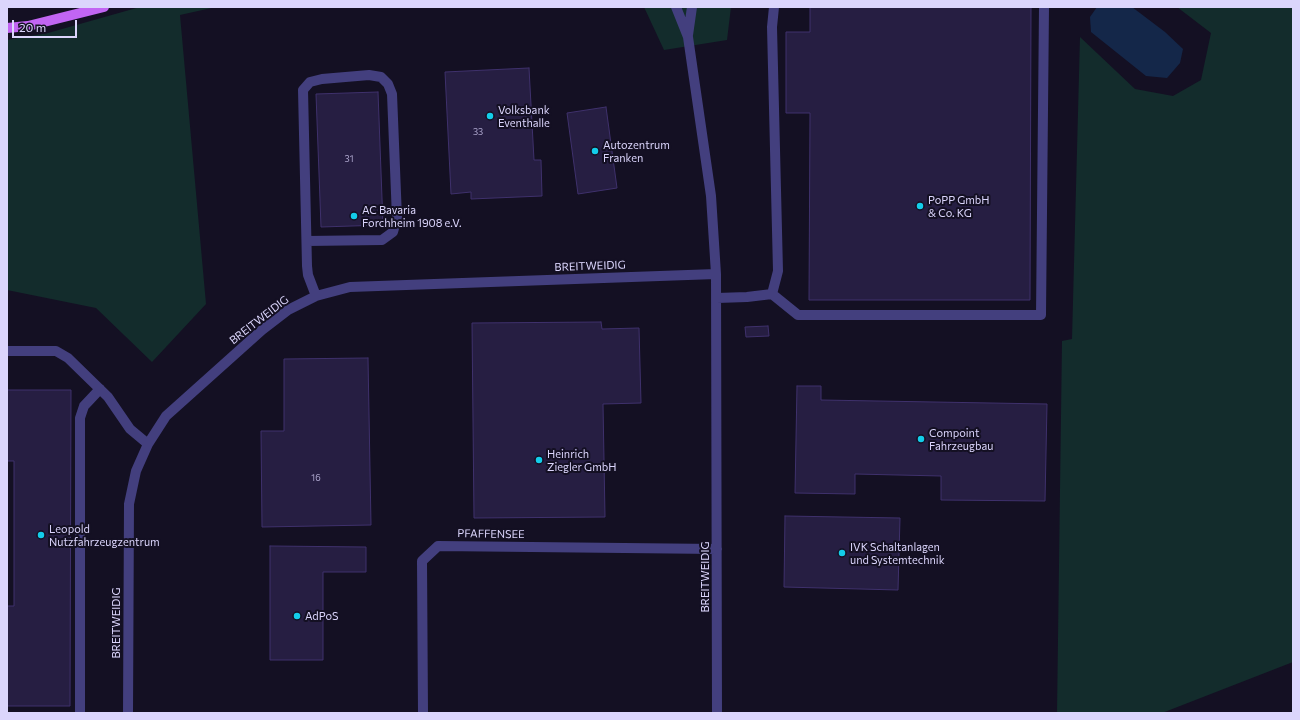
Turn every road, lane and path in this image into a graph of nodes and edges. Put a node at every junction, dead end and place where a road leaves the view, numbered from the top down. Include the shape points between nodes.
1 (104, 7) edge
2 (676, 7) edge
3 (692, 7) edge
4 (774, 7) edge
5 (1044, 7) edge
6 (7, 28) edge
7 (688, 37) junction
8 (307, 241) junction
9 (716, 274) junction
10 (772, 294) junction
11 (316, 296) junction
12 (716, 298) junction
13 (7, 351) edge
14 (100, 389) junction
15 (148, 444) junction
16 (717, 549) junction
17 (80, 713) edge
18 (128, 713) edge
19 (423, 713) edge
20 (718, 713) edge

1 - 6 main road via 28,26
2 - 7 street, BREITWEIDIG
3 - 7 street, BREITWEIDIG
4 - 10 street via 772,27 778,270
5 - 10 street via 1041,315 798,315
7 - 9 street, BREITWEIDIG via 711,196
8 - 8 street via 303,90 310,82 322,79 369,75 381,78 388,84 392,94 397,218 394,232 382,240
8 - 11 street via 308,275
9 - 11 street, BREITWEIDIG via 350,287
9 - 12 street, BREITWEIDIG
10 - 12 street
11 - 15 street, BREITWEIDIG via 288,310 262,330 166,416
12 - 16 street, BREITWEIDIG
13 - 14 street via 56,351 68,358
14 - 15 street via 130,429
14 - 17 street via 84,406 80,418
15 - 18 street, BREITWEIDIG via 136,471 129,504
16 - 19 street, PFAFFENSEE via 438,546 422,561
16 - 20 street, BREITWEIDIG

